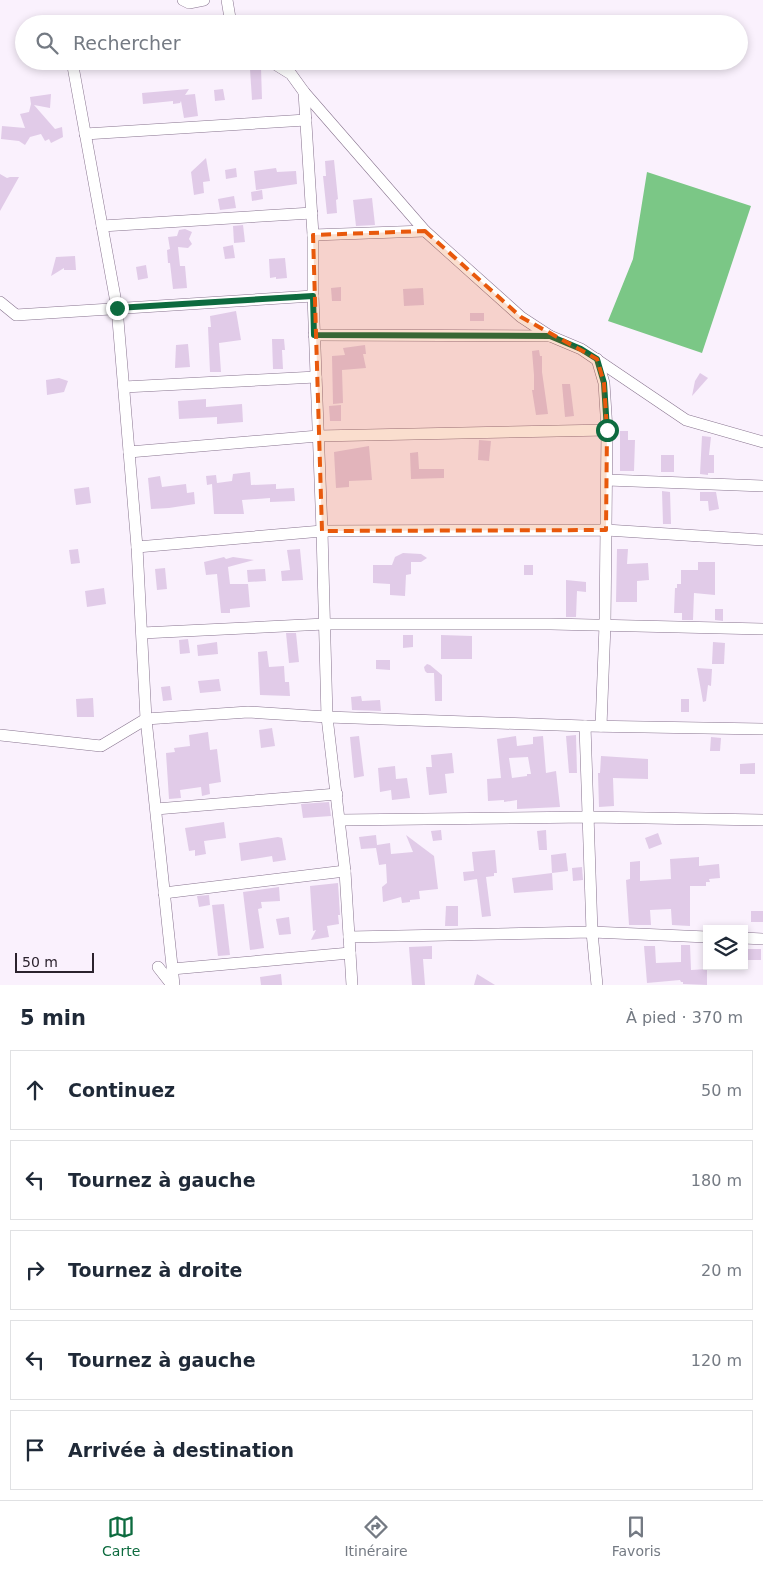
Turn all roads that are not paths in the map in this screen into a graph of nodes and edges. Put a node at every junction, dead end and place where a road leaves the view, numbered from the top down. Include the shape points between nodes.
1 (183, 0) edge
2 (204, 0) edge
3 (227, 0) edge
4 (230, 15) edge
5 (74, 70) edge
6 (285, 70) edge
7 (304, 92) junction
8 (306, 120) junction
9 (85, 134) junction
10 (312, 213) junction
11 (102, 226) junction
12 (425, 232) junction
13 (313, 235) junction
14 (313, 296) junction
15 (0, 302) edge
16 (117, 308) junction
17 (314, 335) junction
18 (550, 336) junction
19 (597, 359) junction
20 (316, 377) junction
21 (124, 388) junction
22 (607, 430) junction
23 (318, 436) junction
24 (763, 442) edge
25 (129, 452) junction
26 (607, 480) junction
27 (763, 486) edge
28 (606, 530) junction
29 (322, 531) junction
30 (763, 540) edge
31 (137, 547) junction
32 (325, 624) junction
33 (604, 625) junction
34 (763, 629) edge
35 (142, 633) junction
36 (327, 718) junction
37 (146, 719) junction
38 (585, 726) junction
39 (601, 726) junction
40 (763, 729) edge
41 (0, 735) edge
42 (337, 794) junction
43 (156, 810) junction
44 (589, 817) junction
45 (340, 820) junction
46 (763, 820) edge
47 (345, 871) junction
48 (164, 893) junction
49 (592, 932) junction
50 (348, 936) junction
51 (703, 937) edge
52 (748, 938) edge
53 (763, 939) edge
54 (350, 953) junction
55 (158, 967) dead end
56 (172, 969) junction
57 (173, 985) edge
58 (352, 985) edge
59 (597, 985) edge

1 - 2 street via 189,3
3 - 4 street
5 - 9 street
6 - 7 street
7 - 8 street
7 - 12 street
8 - 9 street
8 - 10 street
9 - 11 street
10 - 11 street
10 - 13 street
11 - 16 street
12 - 13 street
12 - 18 street via 521,317
13 - 14 street
14 - 16 street
14 - 17 street
15 - 16 street via 16,316
16 - 21 street
17 - 18 street
17 - 20 street
18 - 19 street
19 - 22 street via 604,383
19 - 24 street via 686,420
20 - 21 street
20 - 23 street
21 - 25 street
22 - 23 street
22 - 26 street
23 - 25 street
23 - 29 street
25 - 31 street
26 - 27 street
26 - 28 street
28 - 29 street
28 - 30 street
28 - 33 street
29 - 31 street
29 - 32 street
31 - 35 street
32 - 33 street
32 - 35 street
32 - 36 street
33 - 34 street
33 - 39 street
35 - 37 street
36 - 37 street via 248,712
36 - 38 street
36 - 42 street
37 - 41 street via 101,746
37 - 43 street
38 - 39 street
38 - 44 street
39 - 40 street
42 - 43 street
42 - 45 street
43 - 48 street
44 - 45 street
44 - 46 street
44 - 49 street
45 - 47 street
47 - 48 street
47 - 50 street
48 - 56 street
49 - 50 street
49 - 51 street
49 - 59 street
50 - 54 street
52 - 53 street
54 - 56 street
54 - 58 street
55 - 57 street
56 - 57 street

